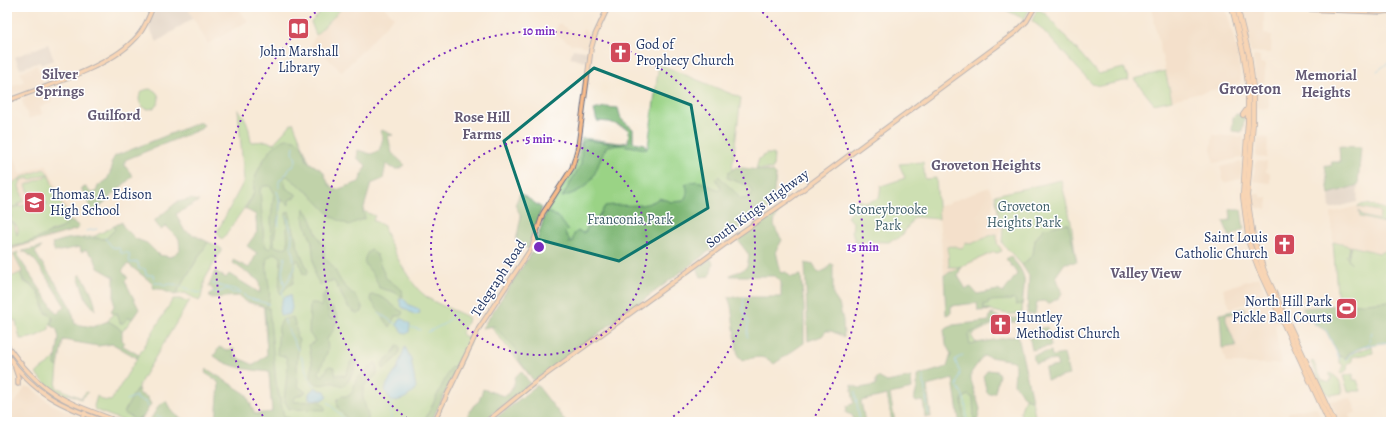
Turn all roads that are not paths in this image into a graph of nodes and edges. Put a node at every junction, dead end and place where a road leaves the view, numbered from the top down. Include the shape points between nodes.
1 (153, 7) edge
2 (608, 7) edge
3 (1035, 7) edge
4 (1232, 7) edge
5 (1237, 7) edge
6 (1250, 7) edge
7 (1391, 11) edge
8 (7, 100) edge
9 (1249, 106) junction
10 (1243, 115) dead end
11 (7, 345) edge
12 (7, 354) edge
13 (14, 364) junction
14 (18, 384) dead end
15 (88, 411) junction
16 (87, 416) junction
17 (82, 422) edge
18 (87, 422) edge
19 (107, 422) edge
20 (120, 422) edge
21 (434, 422) edge
22 (486, 422) edge
23 (1329, 422) edge
24 (1334, 422) edge

1 - 8 main road via 139,34 130,45 115,56 96,66
2 - 21 main road, Telegraph Road via 594,35 578,146 572,168 543,212 532,247 479,328
3 - 22 main road, South Kings Highway via 1027,21 1016,32 533,384
4 - 9 highway via 1246,68
5 - 24 highway via 1249,55 1253,88 1248,196 1252,237 1264,271
6 - 7 main road
9 - 10 highway
9 - 23 highway via 1243,196 1249,242 1260,272
11 - 15 main road via 23,367 46,389
12 - 13 main road
13 - 14 main road
13 - 16 main road via 42,393
15 - 16 main road
15 - 20 main road
16 - 17 main road
16 - 18 main road
16 - 19 main road

